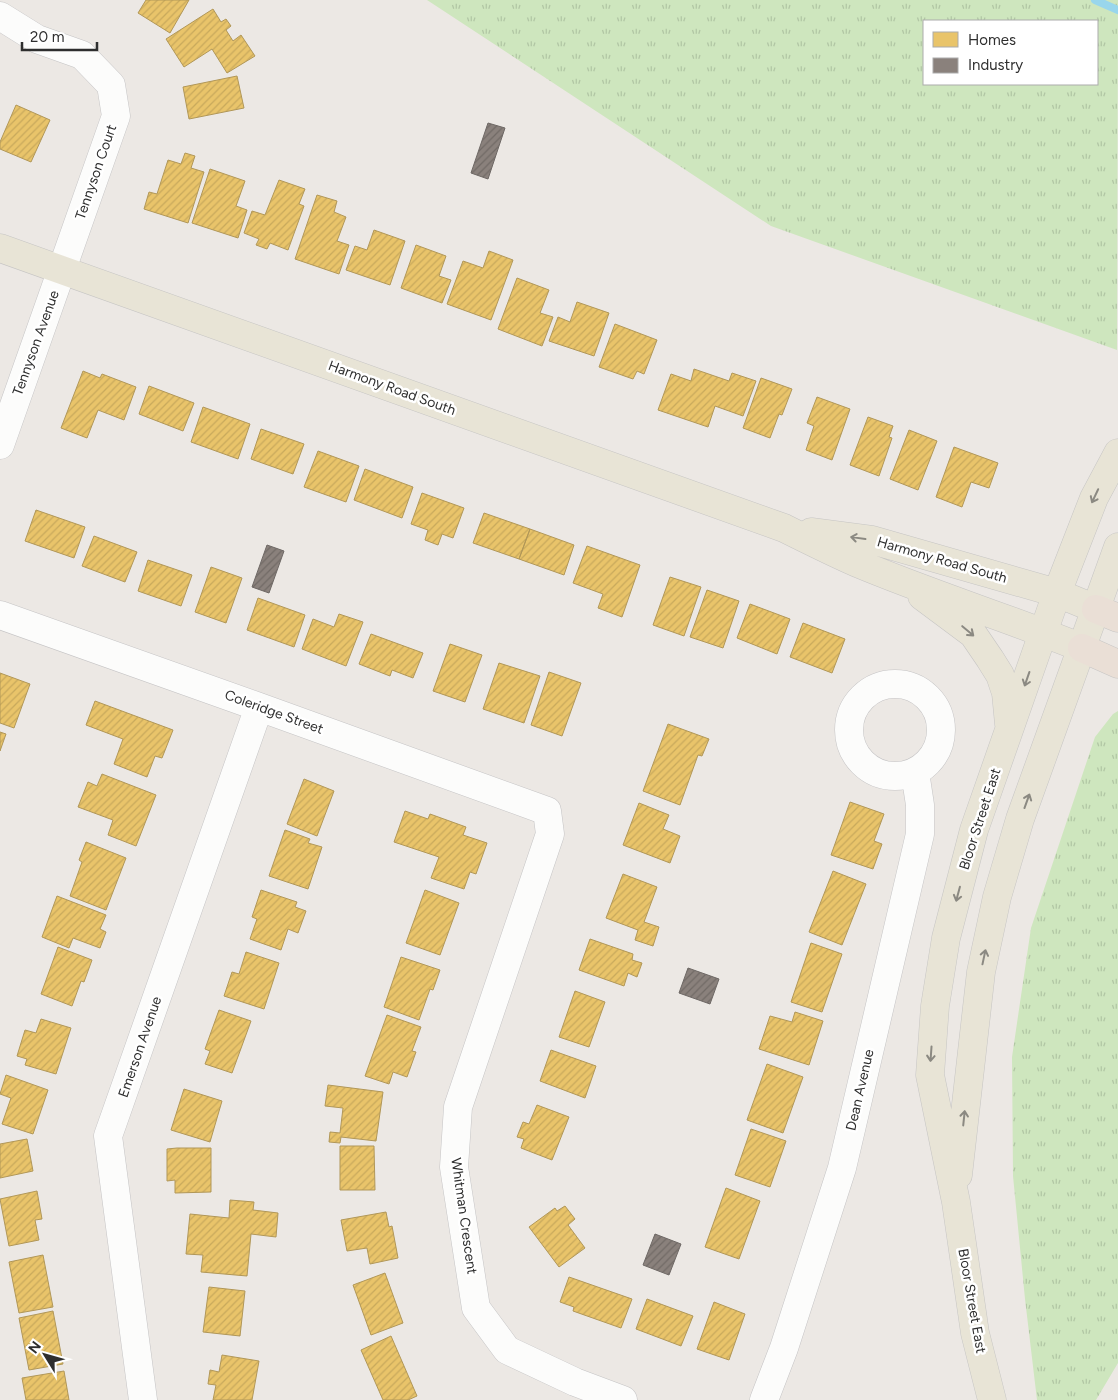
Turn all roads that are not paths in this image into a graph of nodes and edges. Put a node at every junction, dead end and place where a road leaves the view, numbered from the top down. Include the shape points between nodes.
1 (0, 16) edge
2 (0, 248) edge
3 (62, 270) junction
4 (0, 445) edge
5 (1118, 453) edge
6 (784, 528) junction
7 (1118, 548) edge
8 (901, 580) junction
9 (1057, 593) junction
10 (1107, 614) edge
11 (0, 615) edge
12 (1043, 632) junction
13 (1082, 648) junction
14 (1118, 664) edge
15 (259, 706) junction
16 (1010, 731) junction
17 (915, 772) dead end
18 (547, 811) joint
19 (956, 1202) junction
20 (143, 1400) edge
21 (623, 1400) edge
22 (764, 1400) edge
23 (992, 1400) edge

1 - 3 street, Tennyson Court via 37,39 82,55 111,85 116,116
2 - 3 main road, Harmony Road South
3 - 4 street, Tennyson Avenue
3 - 6 main road, Harmony Road South
5 -> 9 main road, Bloor Street East via 1094,498
6 - 8 main road, Harmony Road South
9 -> 6 main road, Harmony Road South via 872,540
7 - 10 main road, Bloor Street East
8 - 12 main road, Harmony Road South
8 -> 16 main road via 973,634 1000,675 1006,693
9 - 10 main road, Harmony Road South
9 - 12 main road, Bloor Street East
10 - 13 main road, Bloor Street East
11 - 15 street, Coleridge Street
12 - 13 main road, Harmony Road South
12 -> 16 main road, Bloor Street East
13 - 14 highway
19 -> 13 main road, Bloor Street East via 981,972 997,897 1020,819
15 - 18 street, Coleridge Street
15 - 20 street, Emerson Avenue via 108,1136
16 -> 19 main road, Bloor Street East via 974,830 946,938 935,1006 930,1075
17 - 22 street, Dean Avenue via 920,834 842,1168
18 - 21 street, Whitman Crescent via 550,834 458,1106 454,1167 476,1308 507,1350
19 - 23 main road, Bloor Street East via 975,1333

